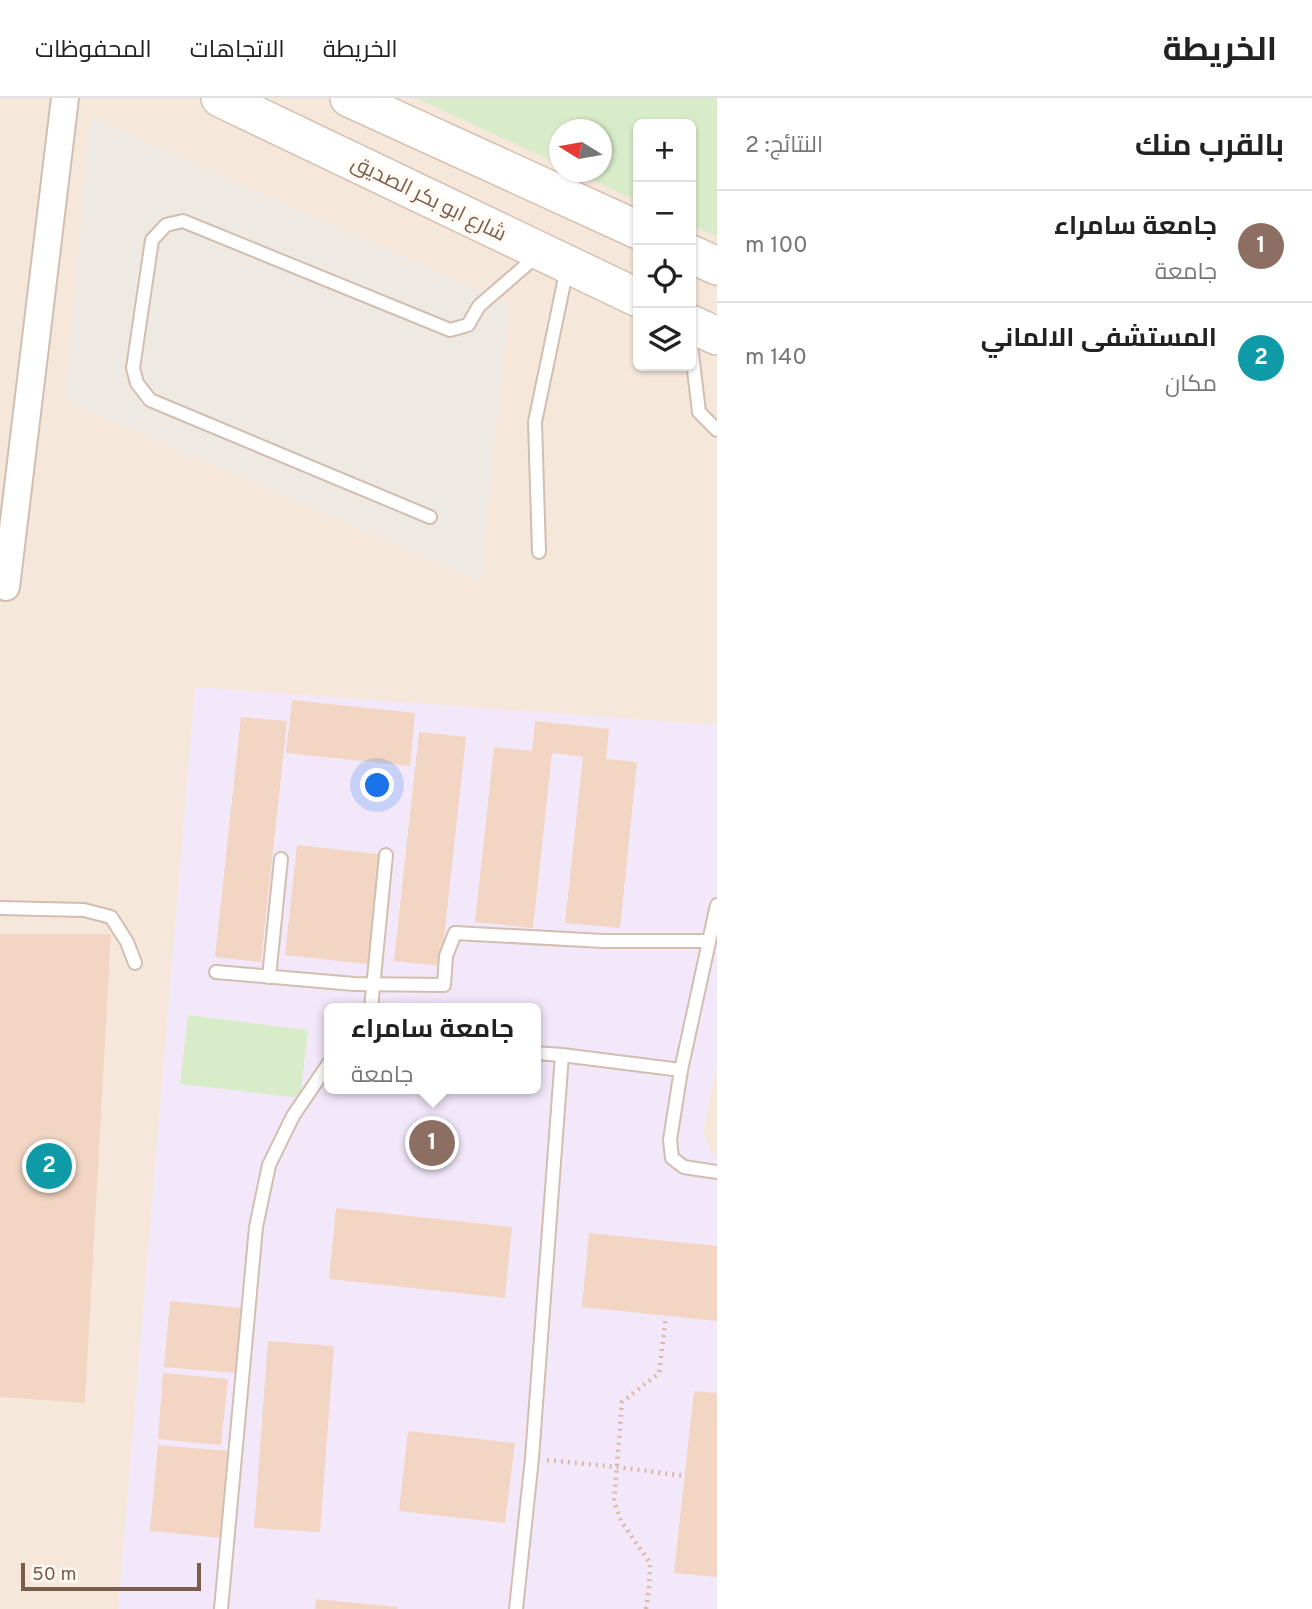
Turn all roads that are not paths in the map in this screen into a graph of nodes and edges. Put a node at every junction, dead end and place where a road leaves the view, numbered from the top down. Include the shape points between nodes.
1 (65, 98) edge
2 (220, 98) edge
3 (349, 98) edge
4 (633, 228) edge
5 (696, 256) edge
6 (555, 258) junction
7 (717, 266) edge
8 (633, 296) edge
9 (696, 326) edge
10 (717, 337) edge
11 (694, 371) edge
12 (717, 430) edge
13 (430, 517) dead end
14 (539, 552) dead end
15 (6, 587) dead end
16 (386, 855) dead end
17 (281, 859) dead end
18 (717, 905) edge
19 (0, 908) edge
20 (709, 941) junction
21 (135, 963) dead end
22 (216, 972) dead end
23 (270, 977) junction
24 (373, 984) junction
25 (371, 1003) edge
26 (541, 1054) edge
27 (562, 1055) junction
28 (324, 1070) edge
29 (681, 1070) junction
30 (717, 1172) edge
31 (221, 1609) edge
32 (516, 1609) edge

1 - 15 street
2 - 6 main road, شارع ابو بكر الصديق
3 - 4 main road
5 - 7 main road
6 - 8 main road, شارع ابو بكر الصديق
6 - 13 lane via 479,306 468,325 450,330 183,221 166,225 152,240 133,368 136,383 150,401
6 - 14 lane via 535,422
9 - 10 main road
11 - 12 lane via 699,412
16 - 24 lane
17 - 23 lane
18 - 20 lane
19 - 21 lane via 84,910 111,916
20 - 24 lane via 455,933 446,956 444,985
20 - 29 lane
22 - 23 lane
23 - 24 lane
24 - 25 lane
26 - 27 lane
27 - 29 lane
27 - 32 lane
28 - 31 lane via 293,1116 269,1165 256,1227
29 - 30 lane via 670,1140 672,1158 684,1167

